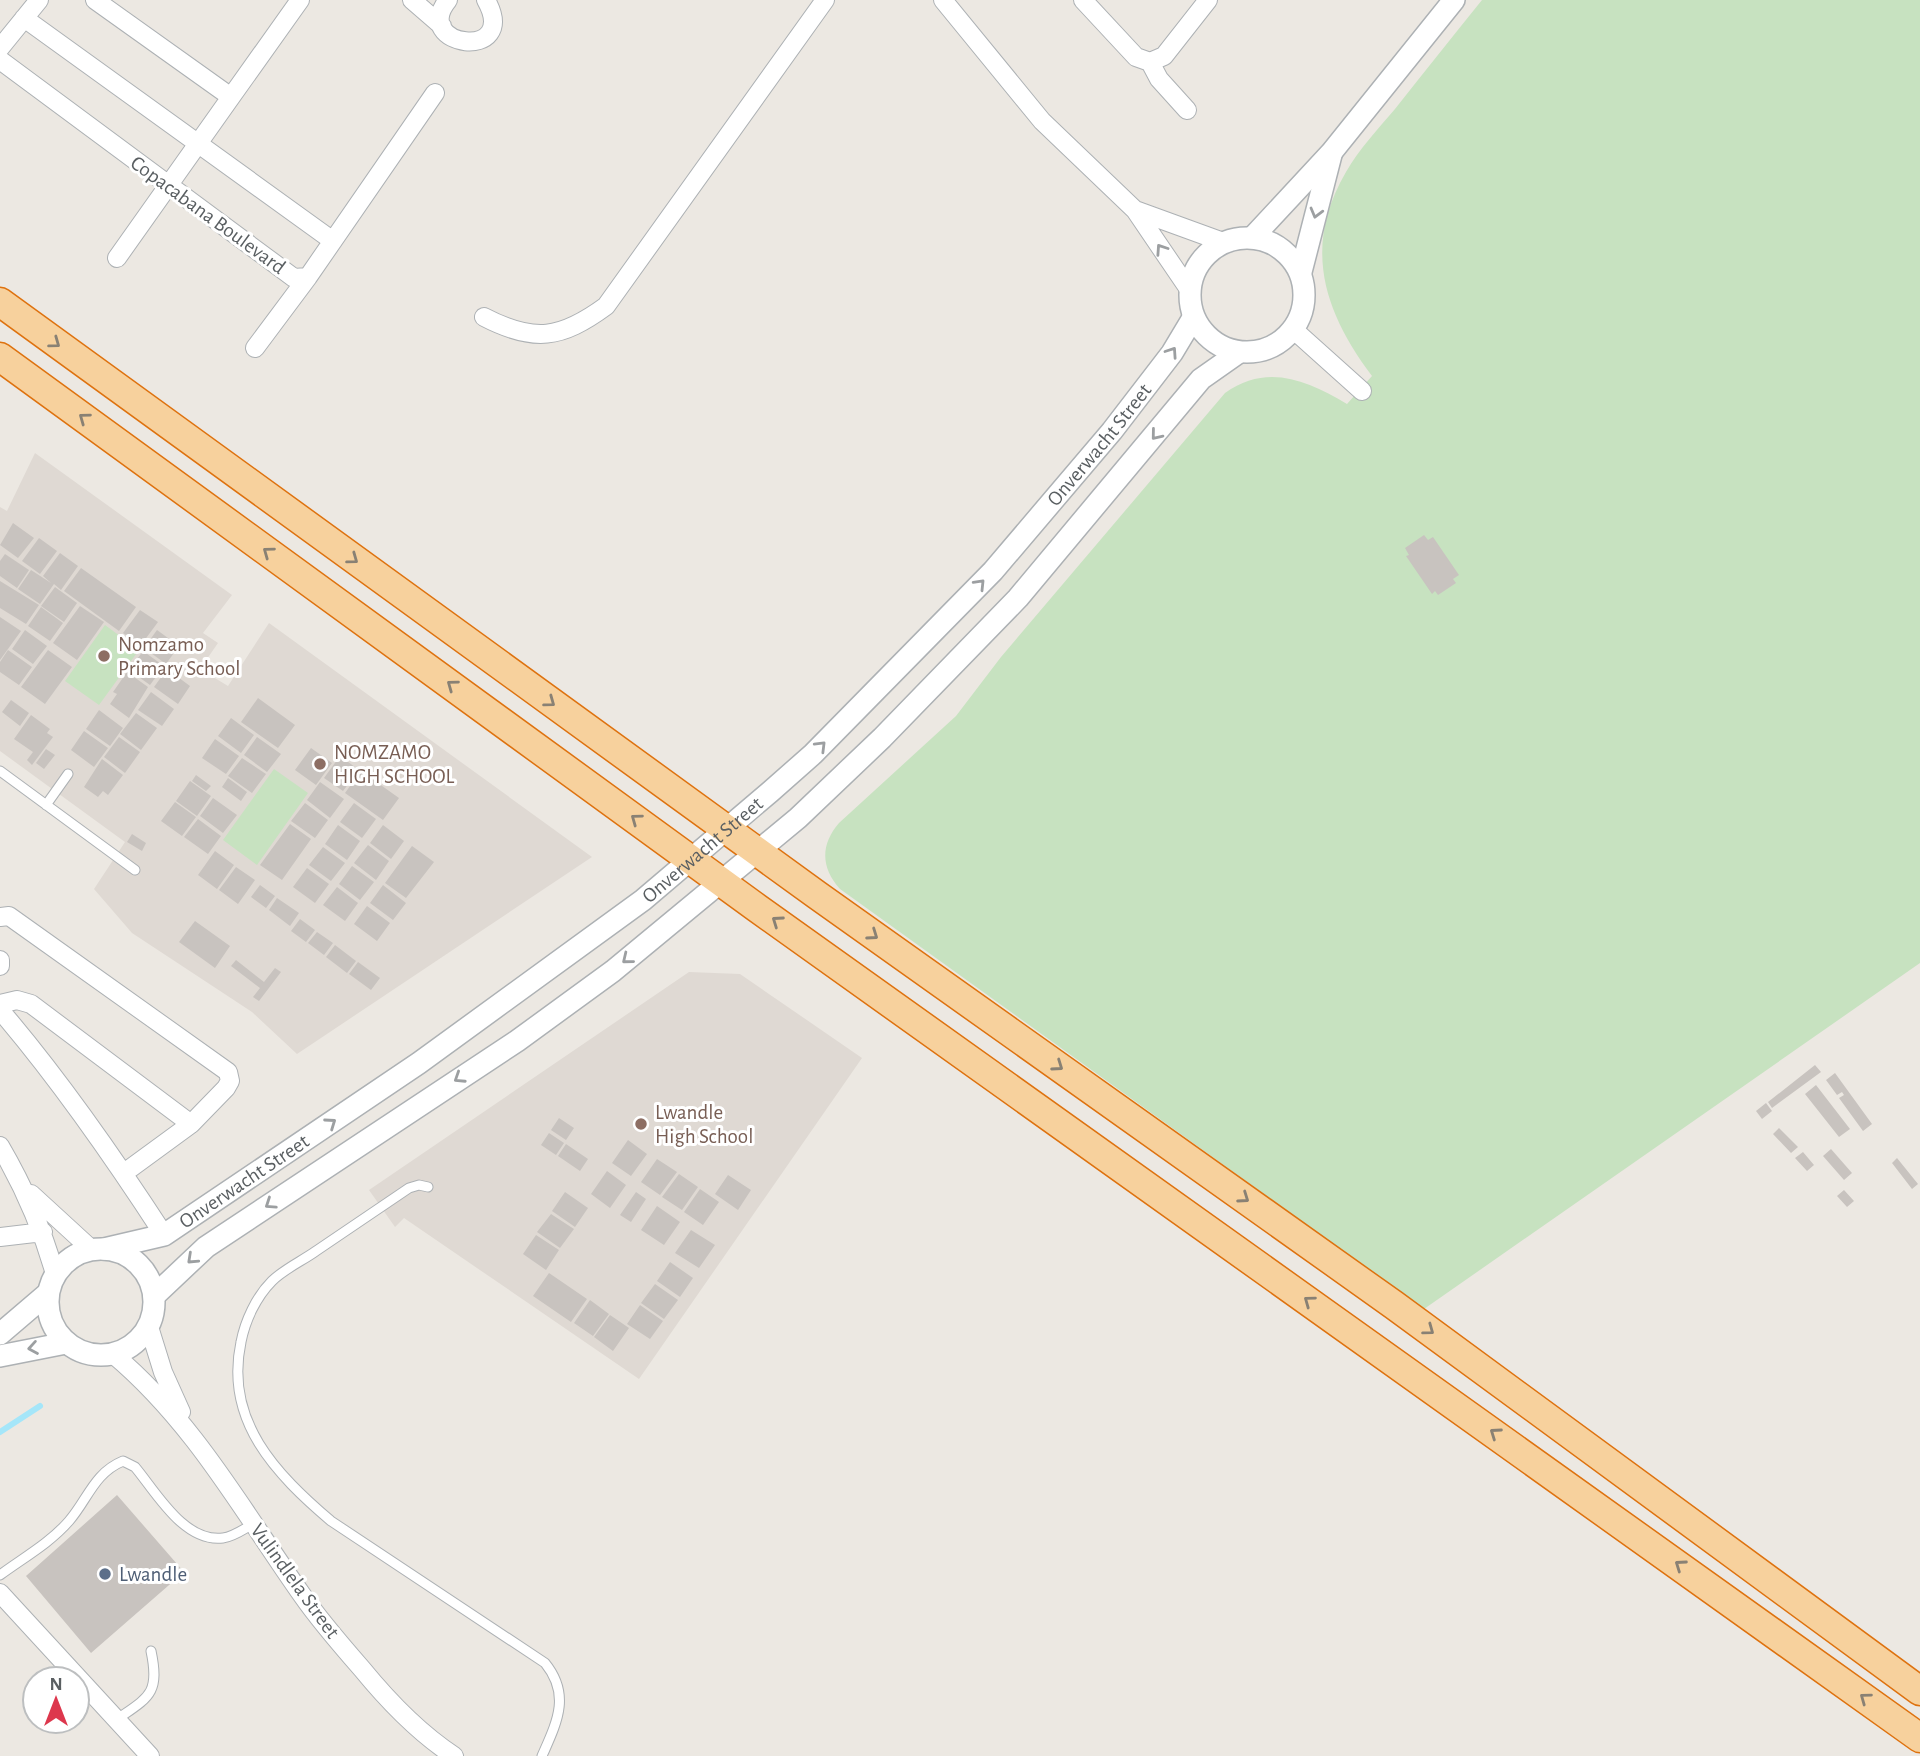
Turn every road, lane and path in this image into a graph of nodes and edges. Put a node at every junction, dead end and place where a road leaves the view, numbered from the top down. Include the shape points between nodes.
1 (39, 0) edge
2 (95, 0) edge
3 (300, 0) edge
4 (412, 0) edge
5 (448, 0) edge
6 (825, 0) edge
7 (943, 0) edge
8 (1083, 0) edge
9 (1208, 0) edge
10 (1454, 0) edge
11 (493, 4) edge
12 (24, 18) junction
13 (442, 26) junction
14 (0, 48) edge
15 (0, 60) edge
16 (1150, 62) junction
17 (435, 93) dead end
18 (231, 97) junction
19 (1187, 110) dead end
20 (200, 143) junction
21 (1331, 153) junction
22 (169, 187) junction
23 (1135, 209) junction
24 (1253, 237) junction
25 (333, 240) junction
26 (1223, 242) junction
27 (117, 258) dead end
28 (1301, 272) junction
29 (308, 277) junction
30 (1188, 288) junction
31 (0, 302) edge
32 (484, 317) dead end
33 (1193, 318) junction
34 (1294, 330) junction
35 (255, 348) dead end
36 (1238, 353) junction
37 (0, 358) edge
38 (1362, 391) dead end
39 (0, 771) edge
40 (68, 775) dead end
41 (46, 806) junction
42 (726, 830) junction
43 (757, 851) junction
44 (691, 859) junction
45 (135, 870) dead end
46 (721, 880) junction
47 (0, 917) edge
48 (0, 960) edge
49 (0, 966) edge
50 (0, 1004) edge
51 (0, 1010) edge
52 (191, 1124) junction
53 (0, 1146) edge
54 (124, 1173) junction
55 (24, 1187) junction
56 (428, 1187) dead end
57 (43, 1232) junction
58 (164, 1235) junction
59 (0, 1237) edge
60 (98, 1249) junction
61 (52, 1284) junction
62 (154, 1296) junction
63 (149, 1327) junction
64 (0, 1334) edge
65 (66, 1343) junction
66 (113, 1354) junction
67 (0, 1356) edge
68 (188, 1427) junction
69 (253, 1524) junction
70 (0, 1575) edge
71 (0, 1593) edge
72 (151, 1651) dead end
73 (1920, 1691) edge
74 (116, 1720) junction
75 (414, 1725) junction
76 (1920, 1738) edge
77 (150, 1756) edge
78 (432, 1756) edge
79 (454, 1756) edge
80 (542, 1756) edge

1 - 12 street
2 - 18 street
3 - 18 street
4 - 13 street
5 - 13 street via 441,14
6 - 32 street via 606,306 563,332 537,335 512,331
7 - 23 street via 1042,121
8 - 16 street via 1136,57
9 - 16 street via 1164,56
10 - 21 street
11 - 13 street via 492,25 486,36 474,43 449,37
12 - 14 street
12 - 20 street
15 - 22 street, Copacabana Boulevard
16 - 19 street
17 - 25 street, Copacabana Boulevard
18 - 20 street
20 - 22 street
20 - 25 street
21 - 24 street
21 -> 28 street
22 - 27 street
22 - 29 street, Copacabana Boulevard via 293,278
23 - 26 street
30 -> 23 street
24 - 26 street
24 - 28 street via 1282,248
25 - 29 street, Copacabana Boulevard
26 - 30 street via 1199,260
28 - 34 street via 1305,302
29 - 35 street
30 - 33 street
31 -> 42 highway
33 - 36 street via 1212,342
42 -> 33 street, Onverwacht Street via 813,754 993,571 1112,431
34 - 36 street via 1270,349
34 - 38 street
36 -> 43 street, Onverwacht Street via 1201,379 1018,598 958,661 798,818
44 -> 37 highway
39 - 41 lane
40 - 41 lane
41 - 45 lane
42 - 43 highway
42 - 44 street, Onverwacht Street
43 - 46 street, Onverwacht Street
43 -> 73 highway via 1394,1304
44 - 46 highway
58 -> 44 street, Onverwacht Street via 521,992
46 -> 62 street, Onverwacht Street via 612,971 517,1041 206,1247
76 -> 46 highway
47 - 52 street via 9,916 228,1072 226,1088
48 - 49 street
50 - 52 street via 16,1000 32,1004
51 - 54 street
52 - 54 street
53 - 55 street
54 - 58 street
55 - 57 street
55 - 60 street
56 - 80 lane via 409,1188 273,1280 244,1330 238,1354 238,1391 256,1443 305,1499 359,1541 545,1663 558,1682 561,1702
57 - 59 street
57 - 61 street
58 - 60 street, Onverwacht Street
60 - 61 street via 65,1262
60 - 62 street via 119,1252 143,1269
61 - 64 street
61 - 65 street via 51,1320
62 - 63 street
63 - 66 street via 134,1344
63 - 68 street, Vulindlela Street
65 - 66 street via 83,1353
65 -> 67 street
66 - 68 street, Vulindlela Street via 148,1383
68 - 69 street, Vulindlela Street
69 - 70 lane via 223,1538 187,1529 135,1467 123,1461 96,1479 70,1520 51,1539
69 - 75 street, Vulindlela Street via 339,1642
71 - 74 street
72 - 74 lane via 156,1679 152,1692
74 - 77 street
75 - 78 street, Vulindlela Street
75 - 79 street, Vulindlela Street

